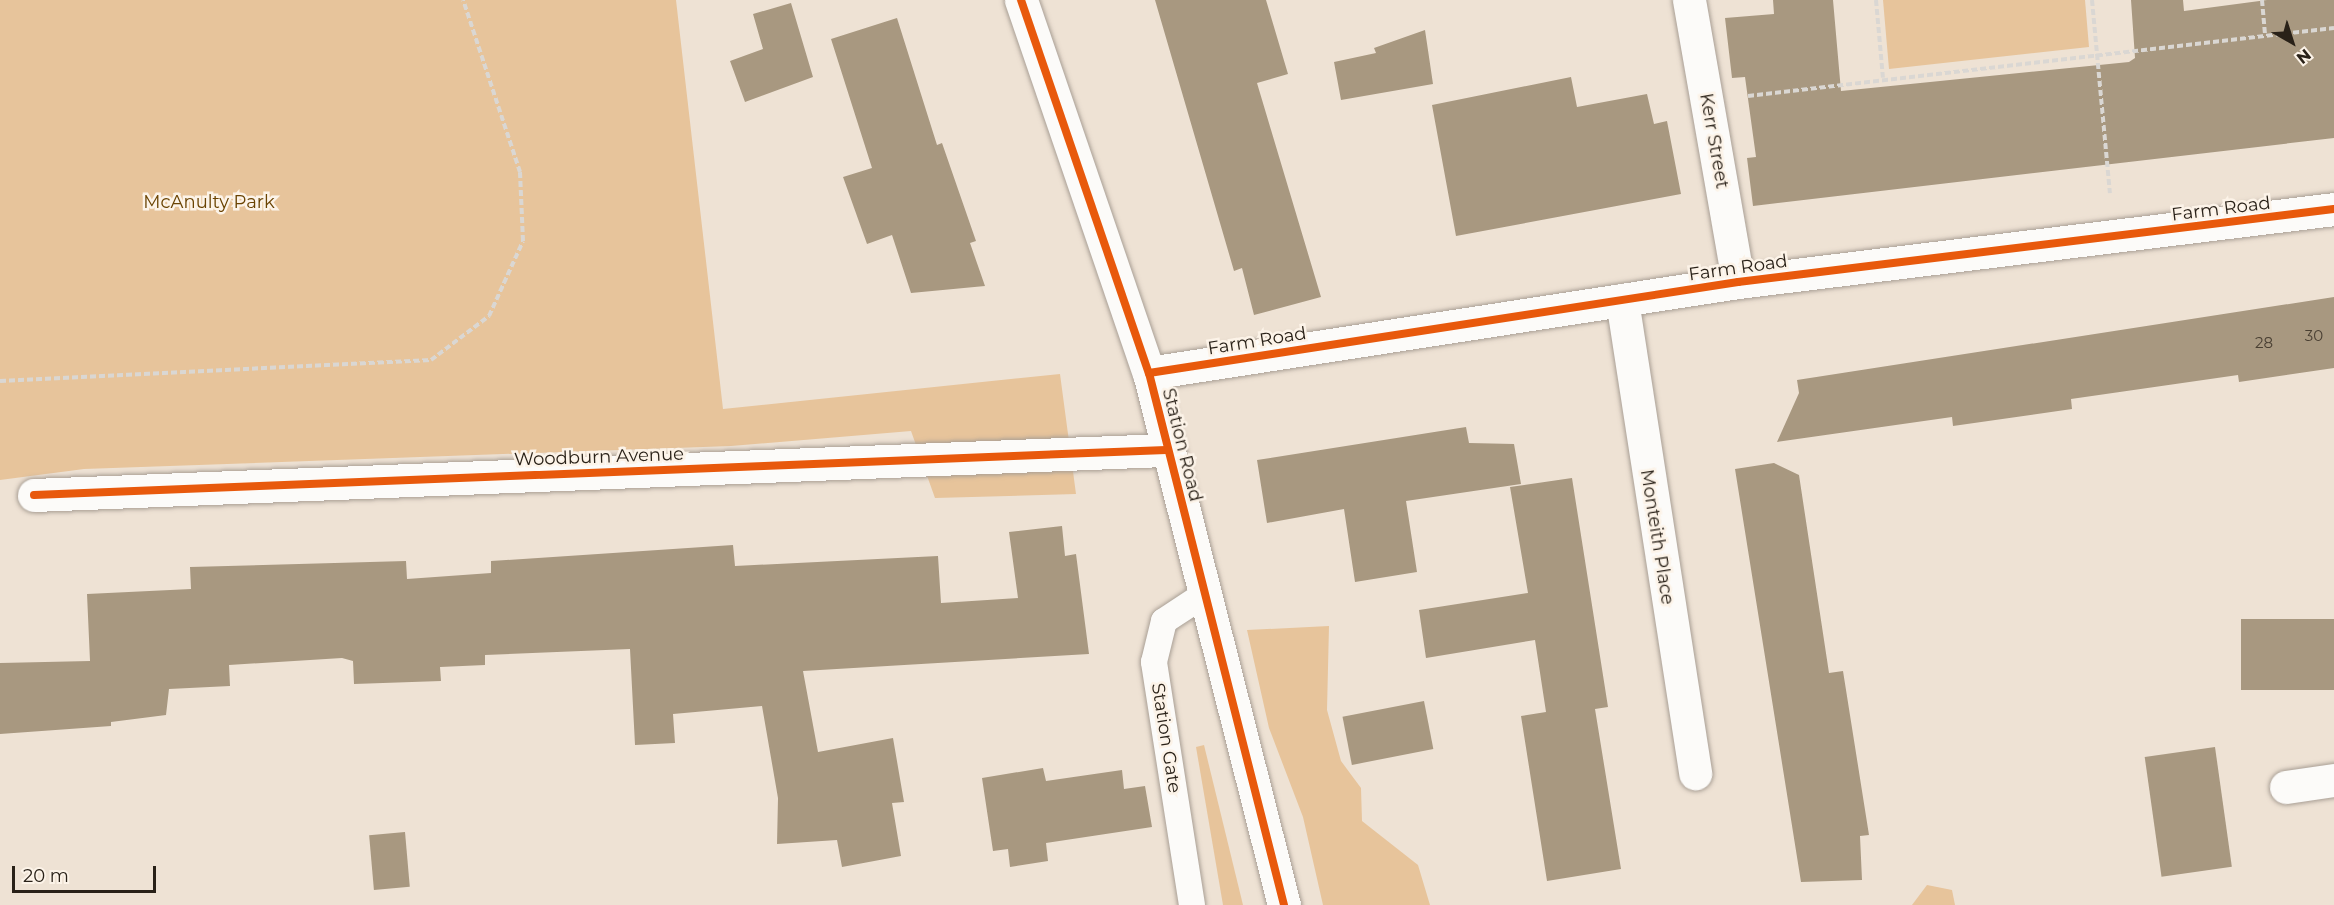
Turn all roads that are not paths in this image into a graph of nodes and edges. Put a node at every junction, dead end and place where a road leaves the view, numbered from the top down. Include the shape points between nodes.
1 (1021, 0) edge
2 (1689, 0) edge
3 (2334, 210) edge
4 (1738, 282) junction
5 (1622, 300) junction
6 (1149, 373) junction
7 (1166, 450) junction
8 (34, 495) dead end
9 (1206, 594) junction
10 (1695, 773) dead end
11 (2334, 780) edge
12 (2286, 787) dead end
13 (1192, 905) edge
14 (1284, 905) edge

1 - 6 street, Station Road
2 - 4 street, Kerr Street
3 - 4 street, Farm Road
4 - 5 street, Farm Road
5 - 6 street, Farm Road
5 - 10 street, Monteith Place
6 - 7 street, Station Road
7 - 8 street, Woodburn Avenue
7 - 9 street, Station Road
9 - 13 lane, Station Gate via 1164,621 1154,662
9 - 14 street, Station Road
11 - 12 street

